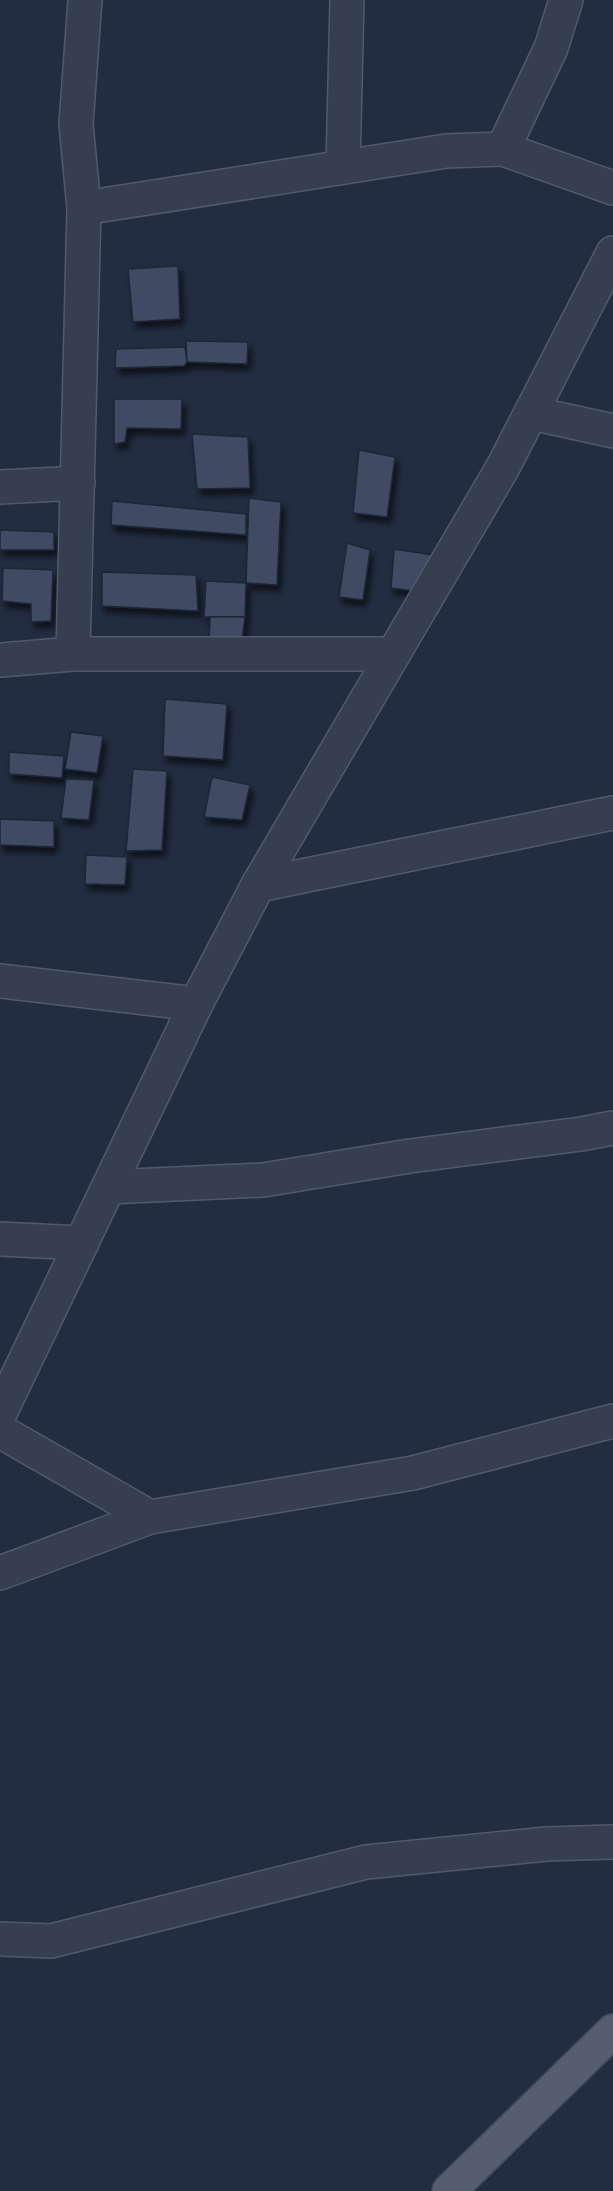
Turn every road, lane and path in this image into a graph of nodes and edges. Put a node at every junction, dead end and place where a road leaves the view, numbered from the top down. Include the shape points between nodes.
1 (85, 0) edge
2 (347, 0) edge
3 (566, 0) edge
4 (503, 149) junction
5 (343, 167) junction
6 (613, 188) edge
7 (84, 208) junction
8 (613, 252) edge
9 (531, 413) junction
10 (613, 431) edge
11 (78, 483) junction
12 (0, 488) edge
13 (73, 654) junction
14 (393, 654) junction
15 (0, 660) edge
16 (613, 813) edge
17 (258, 885) junction
18 (0, 981) edge
19 (196, 1004) junction
20 (613, 1128) edge
21 (109, 1187) junction
22 (0, 1239) edge
23 (82, 1243) junction
24 (0, 1413) edge
25 (613, 1421) edge
26 (0, 1431) edge
27 (150, 1517) junction
28 (0, 1573) edge
29 (613, 1842) edge
30 (0, 1939) edge
31 (613, 2031) edge
32 (449, 2191) edge

1 - 7 street via 76,124
2 - 5 street
3 - 4 street via 551,48
4 - 5 street via 446,151
4 - 6 street
5 - 7 street
7 - 11 street
8 - 9 street
9 - 10 street
9 - 14 street
11 - 12 street
11 - 13 street
13 - 14 street
13 - 15 street
14 - 17 street
16 - 17 street
17 - 19 street
18 - 19 street
19 - 21 street
20 - 21 street via 410,1155 263,1180
21 - 23 street
22 - 23 street
23 - 24 street
25 - 27 street via 413,1473
26 - 27 street
27 - 28 street
29 - 30 street via 546,1844 366,1862 51,1941
31 - 32 main road

